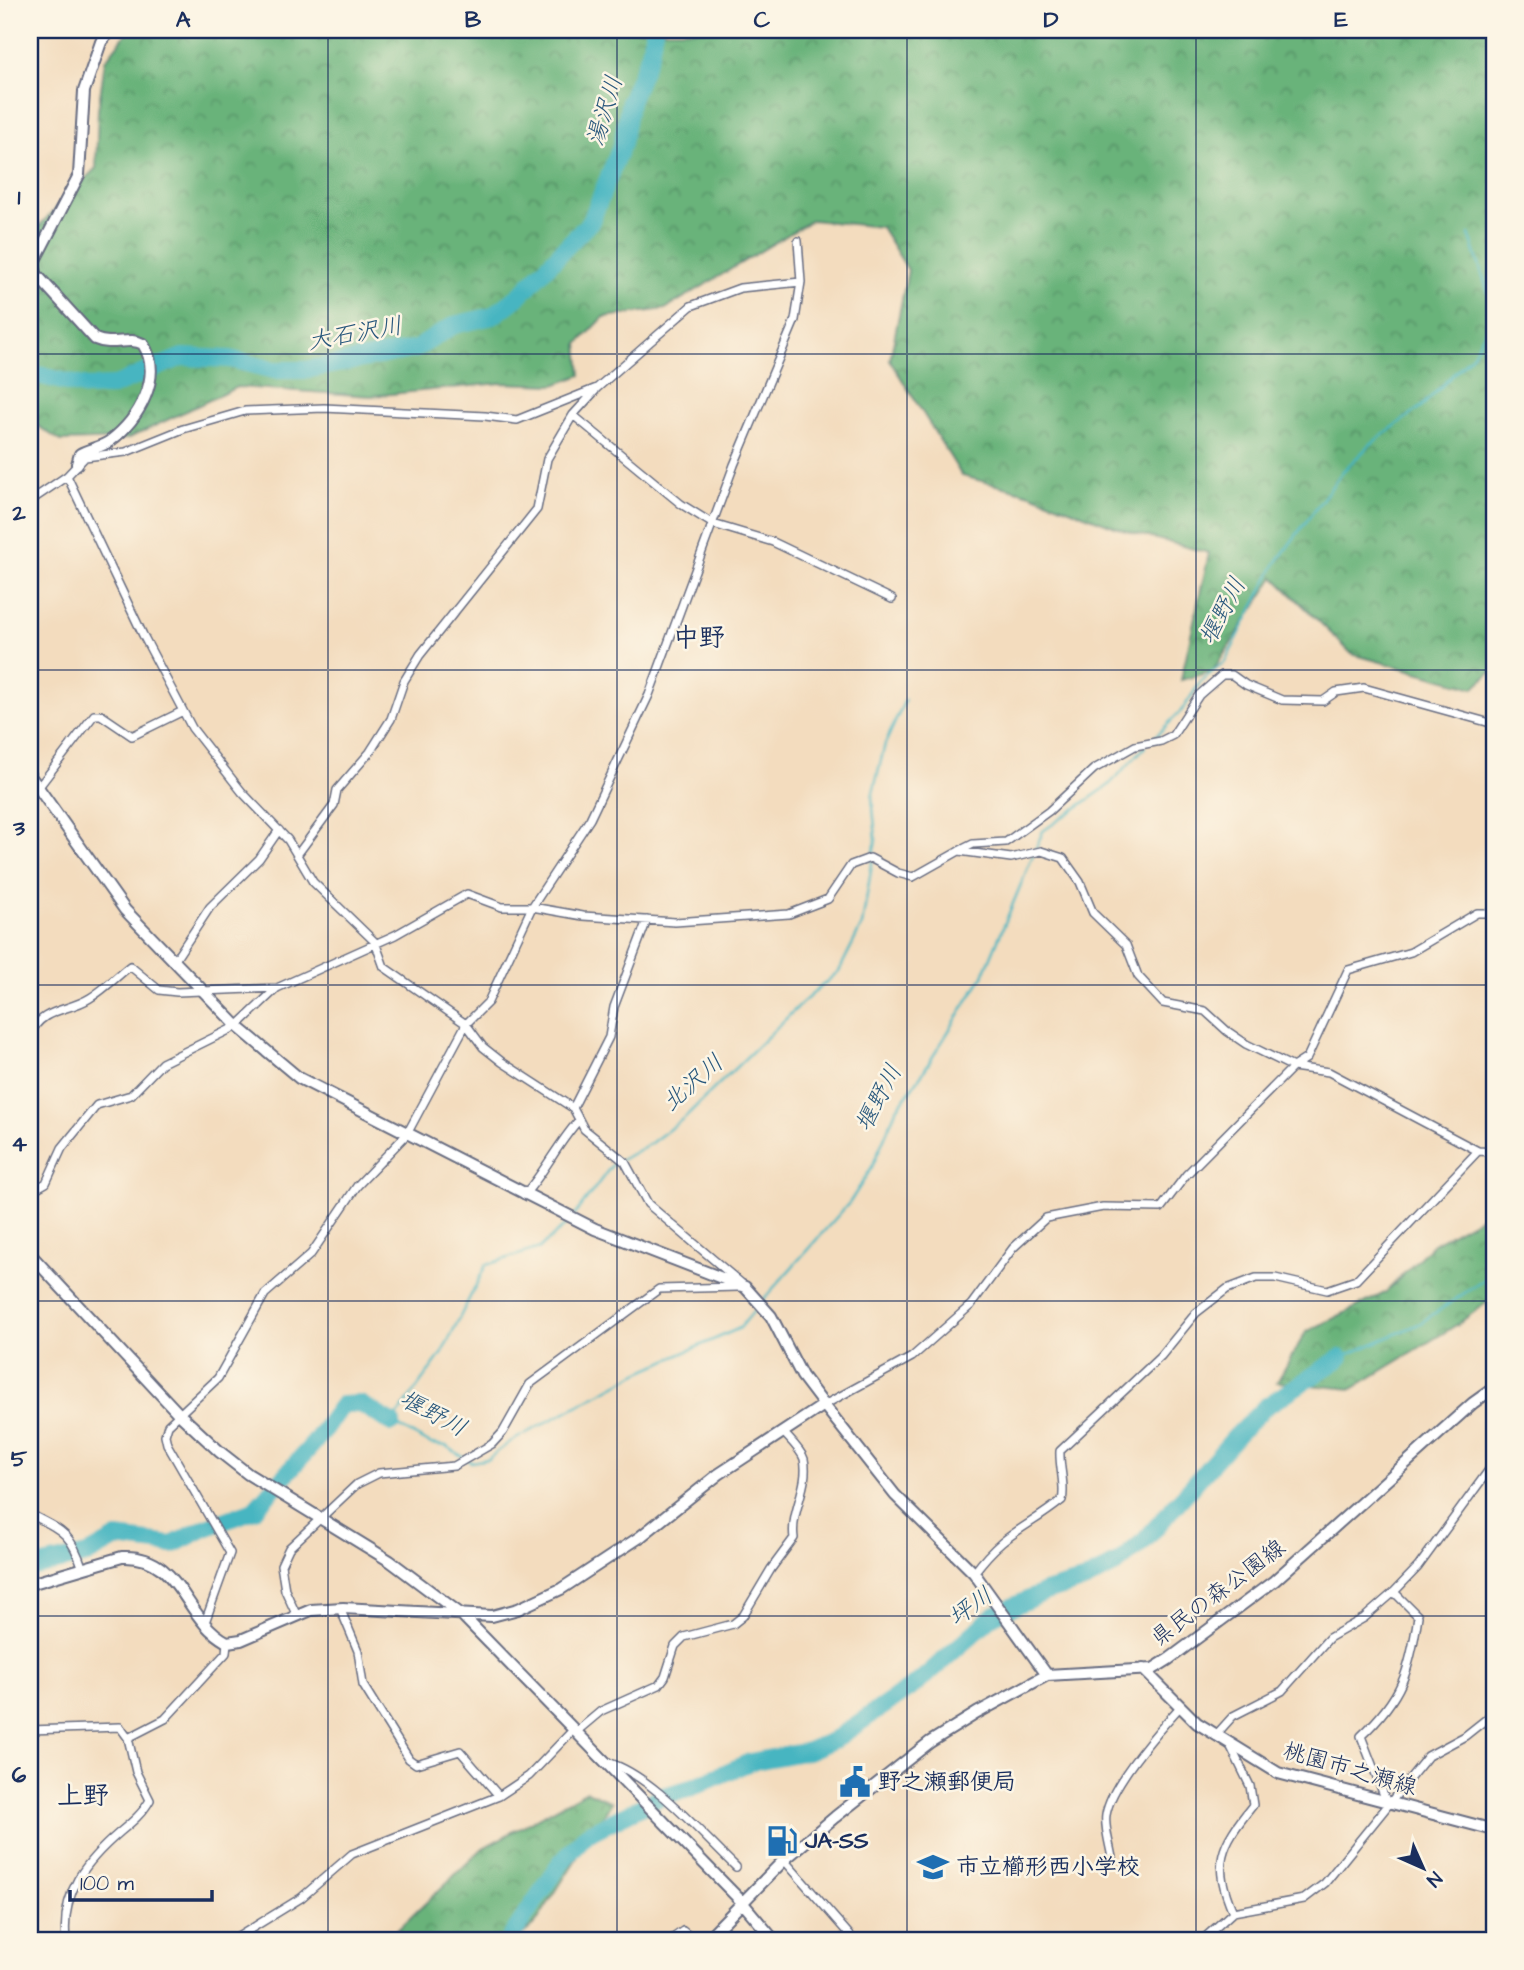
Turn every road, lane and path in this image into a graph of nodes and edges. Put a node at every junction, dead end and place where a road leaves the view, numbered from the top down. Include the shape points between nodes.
1 (111, 30) edge
2 (798, 241) dead end
3 (801, 282) junction
4 (597, 388) junction
5 (573, 415) junction
6 (77, 464) junction
7 (67, 476) junction
8 (30, 501) edge
9 (713, 524) junction
10 (892, 600) dead end
11 (183, 711) junction
12 (1494, 724) edge
13 (30, 776) edge
14 (38, 788) junction
15 (279, 831) junction
16 (959, 851) junction
17 (297, 855) junction
18 (532, 908) junction
19 (1494, 913) edge
20 (647, 920) junction
21 (375, 942) junction
22 (175, 960) junction
23 (277, 988) junction
24 (204, 991) junction
25 (466, 1024) junction
26 (237, 1026) junction
27 (30, 1035) edge
28 (1293, 1067) junction
29 (573, 1108) junction
30 (579, 1120) junction
31 (407, 1134) junction
32 (1478, 1151) junction
33 (1494, 1152) edge
34 (30, 1192) edge
35 (523, 1195) junction
36 (30, 1254) edge
37 (745, 1287) junction
38 (1494, 1388) edge
39 (824, 1405) junction
40 (178, 1413) junction
41 (783, 1432) junction
42 (1494, 1463) edge
43 (30, 1514) edge
44 (319, 1520) junction
45 (82, 1567) junction
46 (978, 1578) junction
47 (30, 1584) edge
48 (1394, 1592) junction
49 (340, 1608) junction
50 (296, 1614) junction
51 (462, 1615) junction
52 (204, 1625) junction
53 (227, 1642) junction
54 (1143, 1670) junction
55 (1047, 1675) junction
56 (1179, 1708) junction
57 (1494, 1713) edge
58 (30, 1730) edge
59 (575, 1730) junction
60 (1215, 1736) junction
61 (128, 1738) junction
62 (1230, 1744) junction
63 (606, 1762) junction
64 (499, 1796) junction
65 (1387, 1804) junction
66 (1494, 1830) edge
67 (1111, 1858) dead end
68 (784, 1860) junction
69 (736, 1867) dead end
70 (741, 1901) junction
71 (1233, 1913) junction
72 (66, 1940) edge
73 (83, 1940) edge
74 (106, 1940) edge
75 (233, 1940) edge
76 (670, 1940) edge
77 (694, 1940) edge
78 (706, 1940) edge
79 (774, 1940) edge
80 (854, 1940) edge
81 (1202, 1940) edge

1 - 6 street via 101,42 84,91 79,175 34,262 36,274 95,339 108,345 137,341 147,351 153,373 144,400 128,422 109,442 80,454
2 - 3 street
3 - 4 street via 740,288 691,306
3 - 9 street via 794,320
4 - 5 street
4 - 6 street via 517,420 336,409 245,411 126,452 85,457
5 - 9 street via 681,504
5 - 17 street via 547,459 537,509 420,655 404,681 391,719 337,790 334,806
6 - 7 street
7 - 8 street
7 - 11 street
9 - 10 street via 773,542
9 - 18 street via 637,720 590,819
11 - 14 street via 132,736 94,715
11 - 15 street via 242,792
12 - 16 street via 1364,688 1336,692 1323,701 1282,700 1232,675 1222,675 1199,695 1173,735 1140,745 1094,769 1049,811 1006,842 973,844
13 - 14 street
14 - 22 street via 125,910
15 - 17 street
15 - 22 street via 259,859 210,907
16 - 20 street via 913,877 870,858 850,864 828,899 800,910 675,922
16 - 28 street via 1011,858 1040,851 1063,858 1080,882 1093,914 1126,945 1138,976 1163,1003 1205,1011 1246,1044
17 - 21 street via 313,882
18 - 20 street
18 - 21 street via 502,906 467,894
18 - 25 street via 488,1002
19 - 28 street via 1477,913 1411,952 1348,970 1307,1058
20 - 29 street via 614,1007 609,1037
21 - 23 street
21 - 25 street via 384,967
22 - 24 street
23 - 24 street
23 - 26 street
24 - 26 street
24 - 27 street via 159,990 130,966 89,999 46,1014
25 - 29 street via 502,1062
25 - 31 street
26 - 31 street via 299,1078
26 - 34 street via 162,1063 131,1095 97,1105 62,1148 46,1183
28 - 32 street via 1329,1072
28 - 39 street via 1186,1175 1161,1208 1103,1207 1046,1218 1013,1248 971,1305 912,1357
29 - 30 street
30 - 35 street
30 - 37 street via 625,1162 648,1205
31 - 35 street
31 - 40 street via 357,1186 311,1254 265,1294 218,1378
32 - 33 street
32 - 46 street via 1356,1280 1327,1290 1256,1278 1227,1289 1196,1313 1161,1356 1060,1451 1062,1500 1009,1534 989,1553
35 - 37 street
36 - 40 street
37 - 39 street via 764,1308
37 - 44 street via 659,1289 530,1384 492,1444 439,1469 379,1473 357,1484
38 - 54 street, 県民の森公園線 via 1241,1608 1169,1659
39 - 41 street
39 - 46 street via 895,1495
40 - 44 street via 220,1452
40 - 52 street via 165,1435 167,1444 228,1546 230,1562
41 - 51 street via 561,1589 492,1616
41 - 59 street via 803,1457 794,1538 751,1606 733,1624 684,1637 675,1646 659,1685 601,1712
42 - 48 street via 1418,1567
43 - 45 street via 65,1532
44 - 50 street via 299,1536 281,1565
44 - 51 street via 390,1561
45 - 47 street
45 - 52 street via 122,1557 150,1560 174,1580
46 - 55 street
48 - 60 street via 1364,1618 1329,1638 1282,1691 1233,1716
48 - 65 street via 1418,1616 1413,1651 1398,1694 1360,1736
49 - 50 street
49 - 51 street
49 - 64 street via 358,1651 363,1685 409,1759 416,1764 460,1751
50 - 53 street
51 - 59 street
52 - 53 street
53 - 61 street via 226,1653 165,1719
54 - 55 street, 県民の森公園線
54 - 56 street, 桃園市之瀬線
55 - 68 street, 県民の森公園線 via 930,1742
56 - 60 street, 桃園市之瀬線
56 - 67 street via 1154,1734 1120,1784 1106,1815
57 - 65 street via 1428,1756
58 - 61 street via 120,1727
59 - 63 street
59 - 64 street via 529,1776
60 - 62 street, 桃園市之瀬線
61 - 72 street via 136,1772 150,1800 83,1868 71,1887
62 - 65 street, 桃園市之瀬線 via 1278,1773
62 - 71 street via 1250,1786 1253,1805 1219,1860 1221,1885
63 - 69 street via 626,1768 650,1785
63 - 70 street
64 - 75 street via 352,1854 301,1898
65 - 66 street, 桃園市之瀬線
65 - 71 street via 1325,1883 1304,1899
68 - 70 street, 県民の森公園線
68 - 80 street
70 - 78 street, 県民の森公園線
70 - 79 street
71 - 81 street
73 - 74 street
76 - 77 street via 682,1931

